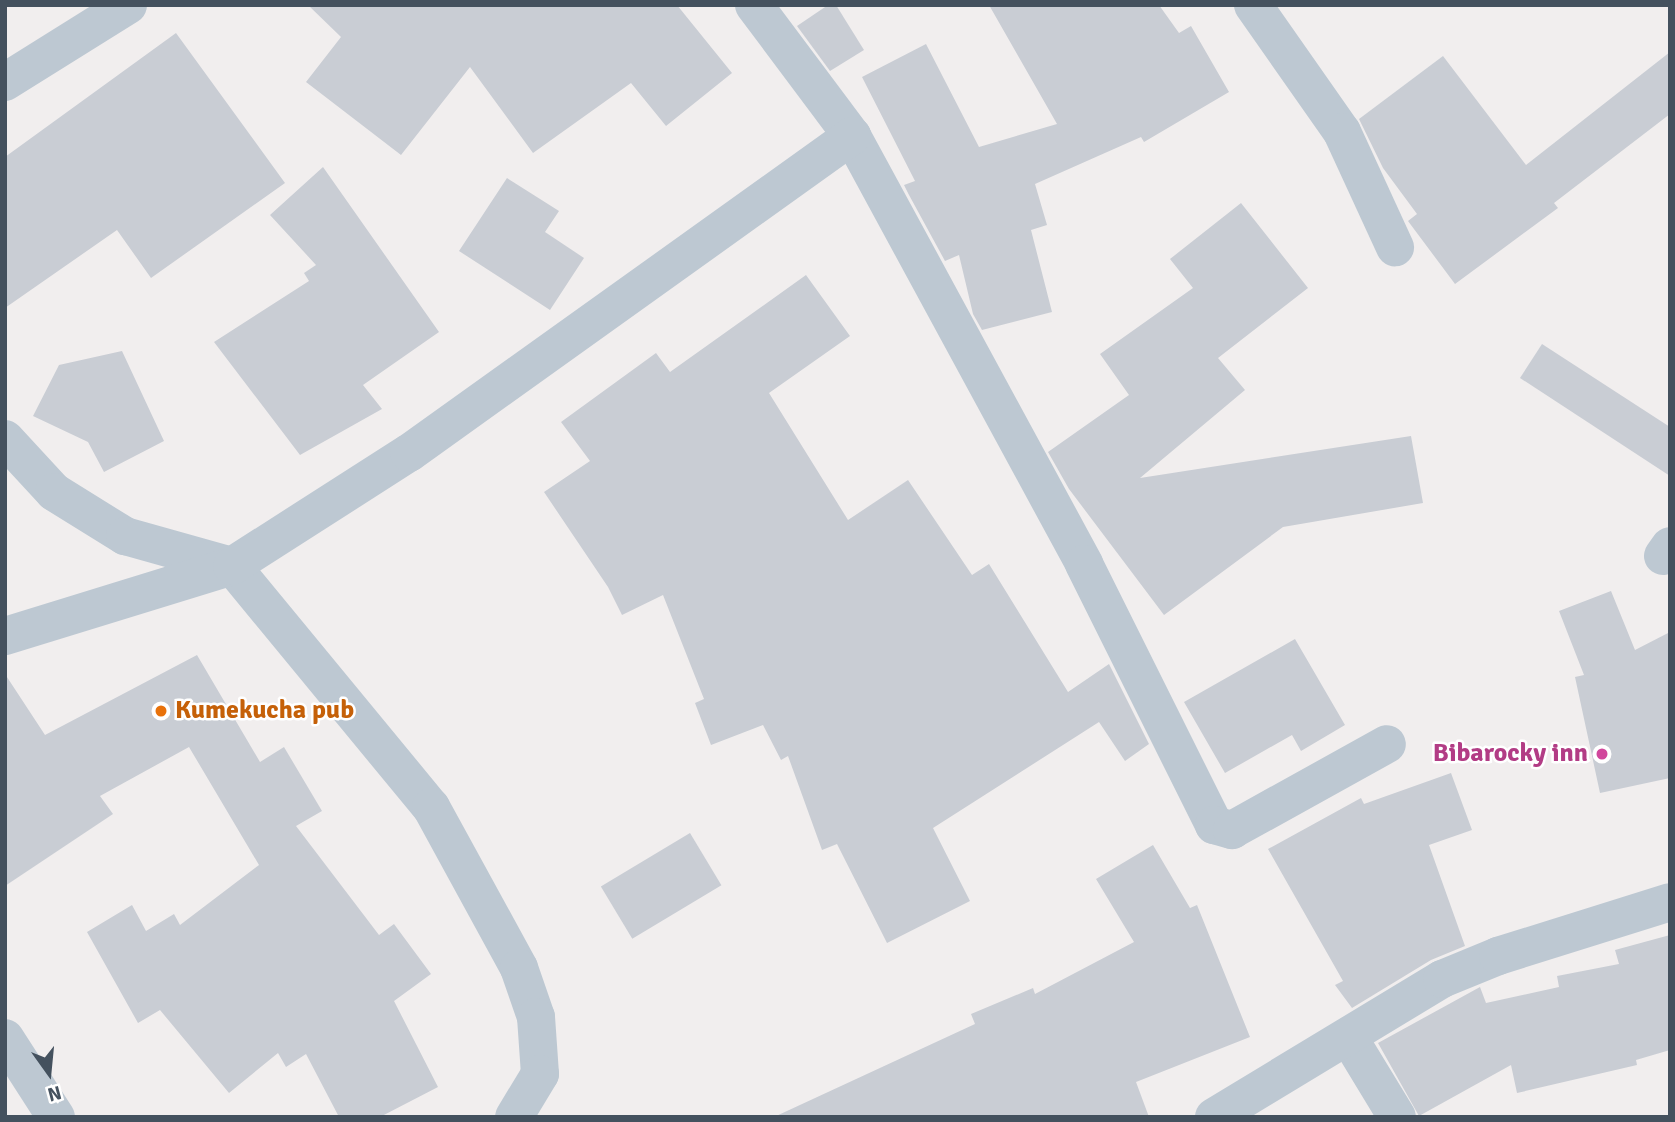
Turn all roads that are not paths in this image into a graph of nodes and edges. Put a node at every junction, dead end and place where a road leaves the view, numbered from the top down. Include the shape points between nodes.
1 (128, 5) edge
2 (754, 5) edge
3 (1253, 5) edge
4 (5, 82) edge
5 (852, 136) junction
6 (1395, 247) dead end
7 (5, 439) edge
8 (232, 566) junction
9 (5, 636) edge
10 (1387, 744) dead end
11 (1670, 902) edge
12 (5, 1038) edge
13 (1349, 1038) junction
14 (55, 1117) edge
15 (514, 1117) edge
16 (1214, 1117) edge
17 (1397, 1117) edge

1 - 4 street
2 - 5 street
3 - 6 street via 1342,132
5 - 8 street via 409,453
5 - 10 street via 1084,564 1214,825 1232,830
7 - 8 street via 54,492 125,536
8 - 9 street
8 - 15 street via 431,807 519,968 536,1017 540,1074
11 - 13 street via 1498,956 1442,979
12 - 14 street
13 - 16 street
13 - 17 street

